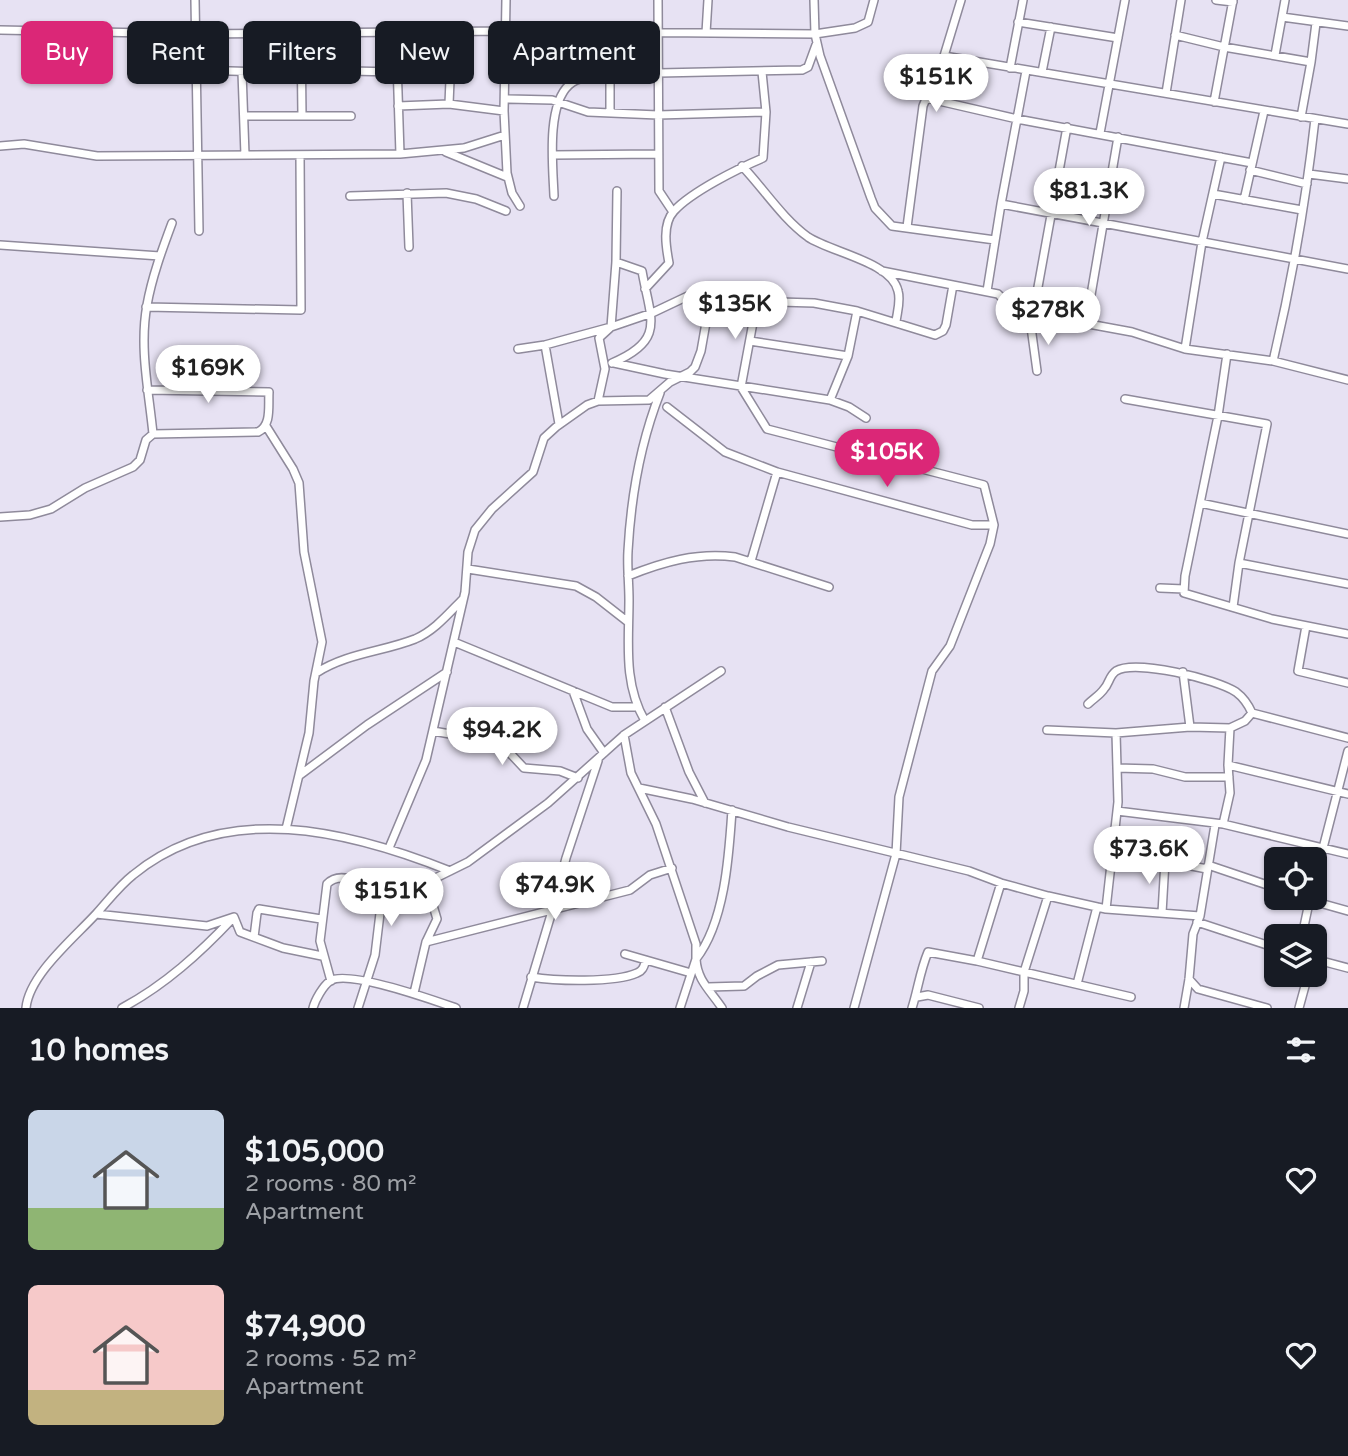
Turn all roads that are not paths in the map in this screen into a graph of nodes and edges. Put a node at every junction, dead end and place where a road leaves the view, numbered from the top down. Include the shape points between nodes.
1 (195, 0) edge
2 (506, 0) edge
3 (658, 0) edge
4 (708, 0) edge
5 (814, 0) edge
6 (874, 0) edge
7 (961, 0) edge
8 (1023, 0) edge
9 (1125, 0) edge
10 (1181, 0) edge
11 (1216, 0) edge
12 (1285, 0) edge
13 (1233, 1) edge
14 (1282, 17) junction
15 (196, 21) edge
16 (506, 21) edge
17 (659, 21) edge
18 (1018, 22) junction
19 (1316, 23) junction
20 (1348, 26) edge
21 (1051, 27) junction
22 (0, 30) edge
23 (660, 32) edge
24 (127, 33) edge
25 (706, 33) junction
26 (815, 34) junction
27 (1175, 35) junction
28 (1118, 38) junction
29 (817, 43) junction
30 (1224, 47) junction
31 (1275, 55) junction
32 (944, 56) junction
33 (1311, 62) junction
34 (1010, 68) junction
35 (229, 71) edge
36 (1026, 71) junction
37 (242, 72) joint
38 (762, 72) junction
39 (1042, 72) junction
40 (660, 73) edge
41 (196, 84) edge
42 (302, 84) edge
43 (397, 84) edge
44 (450, 84) edge
45 (505, 84) edge
46 (570, 84) edge
47 (610, 84) edge
48 (659, 84) edge
49 (1110, 84) junction
50 (1166, 93) junction
51 (926, 98) junction
52 (505, 99) junction
53 (558, 102) junction
54 (1214, 102) junction
55 (449, 104) junction
56 (398, 106) junction
57 (504, 111) junction
58 (1264, 111) junction
59 (610, 113) junction
60 (766, 113) junction
61 (658, 115) junction
62 (245, 116) junction
63 (302, 116) junction
64 (351, 116) dead end
65 (1301, 117) junction
66 (1017, 119) junction
67 (1315, 119) junction
68 (1348, 124) edge
69 (1067, 127) junction
70 (1100, 133) junction
71 (505, 135) junction
72 (1118, 137) junction
73 (0, 146) edge
74 (445, 151) junction
75 (657, 153) junction
76 (400, 154) junction
77 (197, 155) junction
78 (245, 155) junction
79 (300, 155) junction
80 (553, 155) junction
81 (1221, 157) junction
82 (742, 166) junction
83 (1251, 166) junction
84 (1309, 174) junction
85 (507, 177) junction
86 (1348, 179) edge
87 (1307, 184) junction
88 (617, 191) dead end
89 (407, 193) junction
90 (1213, 194) junction
91 (351, 196) dead end
92 (554, 196) dead end
93 (1244, 200) junction
94 (1001, 204) junction
95 (520, 206) dead end
96 (1302, 210) junction
97 (506, 211) dead end
98 (673, 212) junction
99 (1052, 212) junction
100 (1105, 222) junction
101 (172, 223) dead end
102 (907, 227) junction
103 (199, 231) dead end
104 (995, 240) junction
105 (1202, 242) junction
106 (0, 246) edge
107 (409, 247) dead end
108 (160, 256) junction
109 (1294, 259) junction
110 (616, 262) junction
111 (1348, 269) edge
112 (882, 271) junction
113 (953, 285) junction
114 (645, 289) junction
115 (986, 291) junction
116 (710, 300) junction
117 (757, 301) junction
118 (146, 307) junction
119 (857, 312) junction
120 (652, 313) junction
121 (1044, 320) junction
122 (896, 322) junction
123 (1086, 324) junction
124 (611, 327) junction
125 (1031, 327) junction
126 (750, 341) junction
127 (545, 345) junction
128 (518, 349) dead end
129 (1185, 349) junction
130 (1227, 354) junction
131 (848, 356) junction
132 (1273, 361) junction
133 (614, 363) junction
134 (605, 365) junction
135 (1037, 371) dead end
136 (682, 376) junction
137 (1348, 380) edge
138 (741, 387) junction
139 (147, 390) junction
140 (660, 392) junction
141 (1125, 399) dead end
142 (830, 400) junction
143 (598, 401) junction
144 (667, 407) dead end
145 (1218, 416) junction
146 (866, 418) dead end
147 (559, 425) junction
148 (266, 426) junction
149 (153, 434) junction
150 (776, 472) junction
151 (1200, 503) junction
152 (1250, 513) junction
153 (0, 517) edge
154 (994, 525) junction
155 (1348, 534) edge
156 (751, 561) junction
157 (1239, 563) junction
158 (468, 569) junction
159 (628, 576) junction
160 (1348, 584) edge
161 (829, 587) dead end
162 (1160, 588) dead end
163 (1184, 589) junction
164 (463, 600) junction
165 (1233, 607) junction
166 (628, 622) junction
167 (1306, 626) junction
168 (1348, 634) edge
169 (454, 642) junction
170 (447, 671) junction
171 (720, 671) dead end
172 (1183, 672) junction
173 (316, 673) junction
174 (1348, 682) edge
175 (573, 691) junction
176 (1088, 704) dead end
177 (637, 707) junction
178 (665, 707) junction
179 (1252, 713) junction
180 (645, 720) junction
181 (1190, 727) junction
182 (1230, 728) junction
183 (1047, 730) dead end
184 (433, 731) junction
185 (1116, 733) junction
186 (624, 735) junction
187 (1348, 738) edge
188 (1348, 751) edge
189 (601, 755) junction
190 (1228, 765) junction
191 (1117, 768) junction
192 (300, 775) junction
193 (1229, 777) junction
194 (578, 778) junction
195 (639, 789) junction
196 (1337, 791) junction
197 (1348, 794) edge
198 (705, 803) junction
199 (732, 810) junction
200 (1117, 811) junction
201 (1219, 825) junction
202 (286, 829) junction
203 (1318, 847) edge
204 (1323, 847) edge
205 (389, 848) junction
206 (1327, 849) edge
207 (896, 854) junction
208 (1348, 854) edge
209 (1112, 859) junction
210 (1165, 861) junction
211 (672, 867) junction
212 (1208, 867) junction
213 (450, 872) junction
214 (426, 882) junction
215 (1001, 883) junction
216 (1264, 884) edge
217 (1048, 896) junction
218 (388, 900) junction
219 (1327, 905) edge
220 (1097, 907) junction
221 (553, 908) junction
222 (1106, 909) junction
223 (1348, 911) edge
224 (1162, 913) junction
225 (96, 914) junction
226 (234, 917) junction
227 (321, 919) junction
228 (1198, 919) junction
229 (254, 937) junction
230 (426, 942) junction
231 (1264, 944) edge
232 (625, 954) dead end
233 (322, 956) junction
234 (696, 959) junction
235 (646, 960) junction
236 (822, 961) dead end
237 (976, 961) junction
238 (811, 962) junction
239 (1327, 962) edge
240 (1348, 968) edge
241 (1024, 972) junction
242 (691, 973) junction
243 (531, 977) junction
244 (1189, 979) junction
245 (331, 981) junction
246 (368, 982) junction
247 (1077, 984) junction
248 (708, 987) junction
249 (1305, 987) edge
250 (414, 993) junction
251 (917, 997) junction
252 (1131, 997) dead end
253 (141, 998) junction
254 (26, 1008) edge
255 (122, 1008) edge
256 (141, 1008) edge
257 (313, 1008) edge
258 (358, 1008) edge
259 (456, 1008) edge
260 (523, 1008) edge
261 (680, 1008) edge
262 (722, 1008) edge
263 (797, 1008) edge
264 (854, 1008) edge
265 (912, 1008) edge
266 (979, 1008) edge
267 (1019, 1008) edge
268 (1184, 1008) edge
269 (1267, 1008) edge
270 (1299, 1008) edge

1 - 15 street
2 - 16 street
3 - 17 street
4 - 25 street
5 - 26 street
6 - 26 street via 868,22
7 - 32 street
8 - 18 street
9 - 28 street
10 - 27 street
11 - 13 street
12 - 14 street
13 - 30 street
14 - 19 street
14 - 31 street
18 - 21 street
18 - 34 street
19 - 20 street
19 - 33 street
21 - 28 street
21 - 39 street
22 - 24 street
23 - 25 street
25 - 26 street
26 - 29 street
27 - 30 street
27 - 50 street
28 - 49 street
29 - 38 street via 808,67
29 - 102 street via 875,208 892,226
30 - 31 street
30 - 54 street
31 - 33 street
32 - 34 street
32 - 51 street
33 - 65 street
34 - 36 street
35 - 37 street
36 - 39 street
36 - 66 street
37 - 62 street
38 - 40 street
38 - 60 street
39 - 49 street
41 - 77 street
42 - 63 street
43 - 56 street
44 - 55 street
45 - 52 street
46 - 53 street
47 - 59 street
48 - 61 street
49 - 50 street
49 - 70 street
50 - 54 street
51 - 66 street
51 - 102 street
52 - 53 street
52 - 57 street
53 - 59 street via 581,112
53 - 80 street
54 - 58 street
55 - 56 street
55 - 57 street
56 - 76 street
57 - 71 street
58 - 65 street
58 - 83 street
59 - 61 street
60 - 61 street
60 - 82 street via 763,158
61 - 75 street
62 - 63 street
62 - 78 street
63 - 64 street
65 - 67 street
66 - 69 street
66 - 94 street
67 - 68 street
67 - 84 street
69 - 70 street
69 - 99 street
70 - 72 street
71 - 74 street
71 - 85 street
72 - 81 street
72 - 100 street
73 - 77 street via 24,144 97,156
74 - 76 street
74 - 85 street
75 - 80 street
75 - 98 street via 659,191
76 - 79 street
77 - 78 street
77 - 103 street
78 - 79 street
79 - 118 street via 301,310
80 - 92 street
81 - 83 street
81 - 90 street
82 - 98 street
82 - 112 street via 810,238
83 - 87 street
83 - 93 street
84 - 86 street
84 - 87 street
85 - 95 street
87 - 96 street
88 - 110 street
89 - 91 street
89 - 97 street via 461,195
89 - 107 street
90 - 93 street
90 - 105 street
93 - 96 street
94 - 99 street
94 - 104 street
96 - 109 street
98 - 114 street via 664,240 669,263
99 - 100 street
99 - 121 street via 1036,298
100 - 105 street
100 - 123 street
101 - 108 street
102 - 104 street
104 - 115 street
105 - 109 street
105 - 129 street
106 - 108 street
108 - 118 street
109 - 111 street
109 - 132 street
110 - 114 street via 642,271
110 - 124 street
112 - 113 street
112 - 122 street via 898,288
113 - 115 street
113 - 122 street via 941,333 931,335
114 - 120 street
115 - 125 street via 1003,298 1019,327
116 - 117 street
116 - 120 street via 684,297
116 - 136 street via 699,359
117 - 119 street via 814,303
117 - 126 street
118 - 139 street
119 - 122 street
119 - 131 street
120 - 124 street
120 - 133 street via 647,338
121 - 123 street
121 - 125 street
123 - 129 street via 1132,332
124 - 127 street
124 - 134 street via 599,338
125 - 135 street
126 - 131 street
126 - 138 street
127 - 128 street
127 - 147 street
129 - 130 street
130 - 132 street
130 - 145 street
131 - 142 street
132 - 137 street
133 - 134 street
133 - 136 street
134 - 143 street
136 - 138 street
136 - 140 street
138 - 142 street
138 - 154 street via 767,429 984,485
139 - 148 street via 270,392
139 - 149 street
140 - 143 street via 645,402
140 - 159 street via 636,474
141 - 145 street
142 - 146 street
143 - 147 street
144 - 150 street via 725,452
145 - 151 street
145 - 152 street via 1267,424
147 - 158 street via 544,438 533,472 475,530
148 - 149 street via 258,432
148 - 173 street via 299,483 304,552 322,642
149 - 153 street via 133,467 51,509
150 - 154 street via 972,525
150 - 156 street
151 - 152 street
151 - 163 street
152 - 155 street
152 - 157 street
154 - 207 street via 950,646 932,671 899,797
156 - 159 street via 701,555
156 - 161 street
157 - 160 street
157 - 165 street
158 - 164 street
158 - 166 street via 576,586
159 - 166 street
162 - 163 street
163 - 165 street via 1184,593
164 - 169 street
164 - 173 street via 415,639 342,658
165 - 167 street
166 - 177 street via 629,674
167 - 168 street
167 - 174 street via 1298,671
169 - 170 street
169 - 175 street
170 - 184 street
170 - 192 street
171 - 178 street
172 - 176 street via 1117,670
172 - 179 street via 1234,691
172 - 181 street
173 - 192 street
175 - 177 street via 612,707
175 - 189 street
177 - 180 street
178 - 180 street
178 - 198 street
179 - 182 street
179 - 187 street
180 - 186 street
181 - 182 street
181 - 185 street
182 - 190 street
183 - 185 street
184 - 194 street via 488,740 507,750 524,768 560,771
184 - 205 street via 426,760
185 - 191 street
186 - 189 street
186 - 195 street via 631,774
188 - 196 street
189 - 194 street
189 - 221 street
190 - 193 street
190 - 196 street
191 - 193 street via 1153,769 1185,777
191 - 200 street
192 - 202 street
193 - 201 street via 1230,793
194 - 213 street
195 - 198 street
195 - 211 street
196 - 197 street
196 - 204 street
198 - 199 street
199 - 207 street
199 - 234 street via 717,912 707,943
200 - 201 street
200 - 209 street
201 - 203 street
201 - 212 street
202 - 205 street via 324,832
202 - 225 street via 212,835 183,845 132,876
205 - 213 street
206 - 208 street
207 - 215 street
207 - 264 street
209 - 210 street
209 - 222 street
210 - 212 street
210 - 224 street
211 - 221 street via 630,890
211 - 234 street via 694,935
212 - 216 street
212 - 228 street
213 - 214 street
214 - 218 street
214 - 230 street via 437,919
215 - 217 street
215 - 237 street
217 - 220 street
217 - 241 street
218 - 227 street via 354,881 337,878 331,880 324,895
218 - 246 street via 379,908
219 - 223 street
220 - 222 street
220 - 247 street
221 - 230 street
221 - 243 street
222 - 224 street
224 - 228 street
225 - 226 street via 207,926
225 - 254 street via 37,979
226 - 229 street via 240,932
226 - 253 street via 183,967
227 - 229 street via 259,909
227 - 233 street
228 - 231 street
228 - 244 street
229 - 233 street
230 - 250 street
232 - 235 street
233 - 245 street
234 - 242 street
234 - 248 street via 698,977
235 - 242 street
235 - 243 street via 640,972 616,977
236 - 238 street
237 - 241 street
237 - 251 street via 928,952 919,974
238 - 248 street via 778,965 744,986
238 - 263 street
239 - 240 street
241 - 247 street
241 - 267 street
242 - 261 street
243 - 260 street
244 - 268 street
244 - 269 street via 1198,989
245 - 246 street
245 - 257 street
246 - 250 street
246 - 258 street
247 - 252 street
248 - 262 street
249 - 270 street
250 - 259 street
251 - 265 street
251 - 266 street via 928,995
253 - 255 street
253 - 256 street

